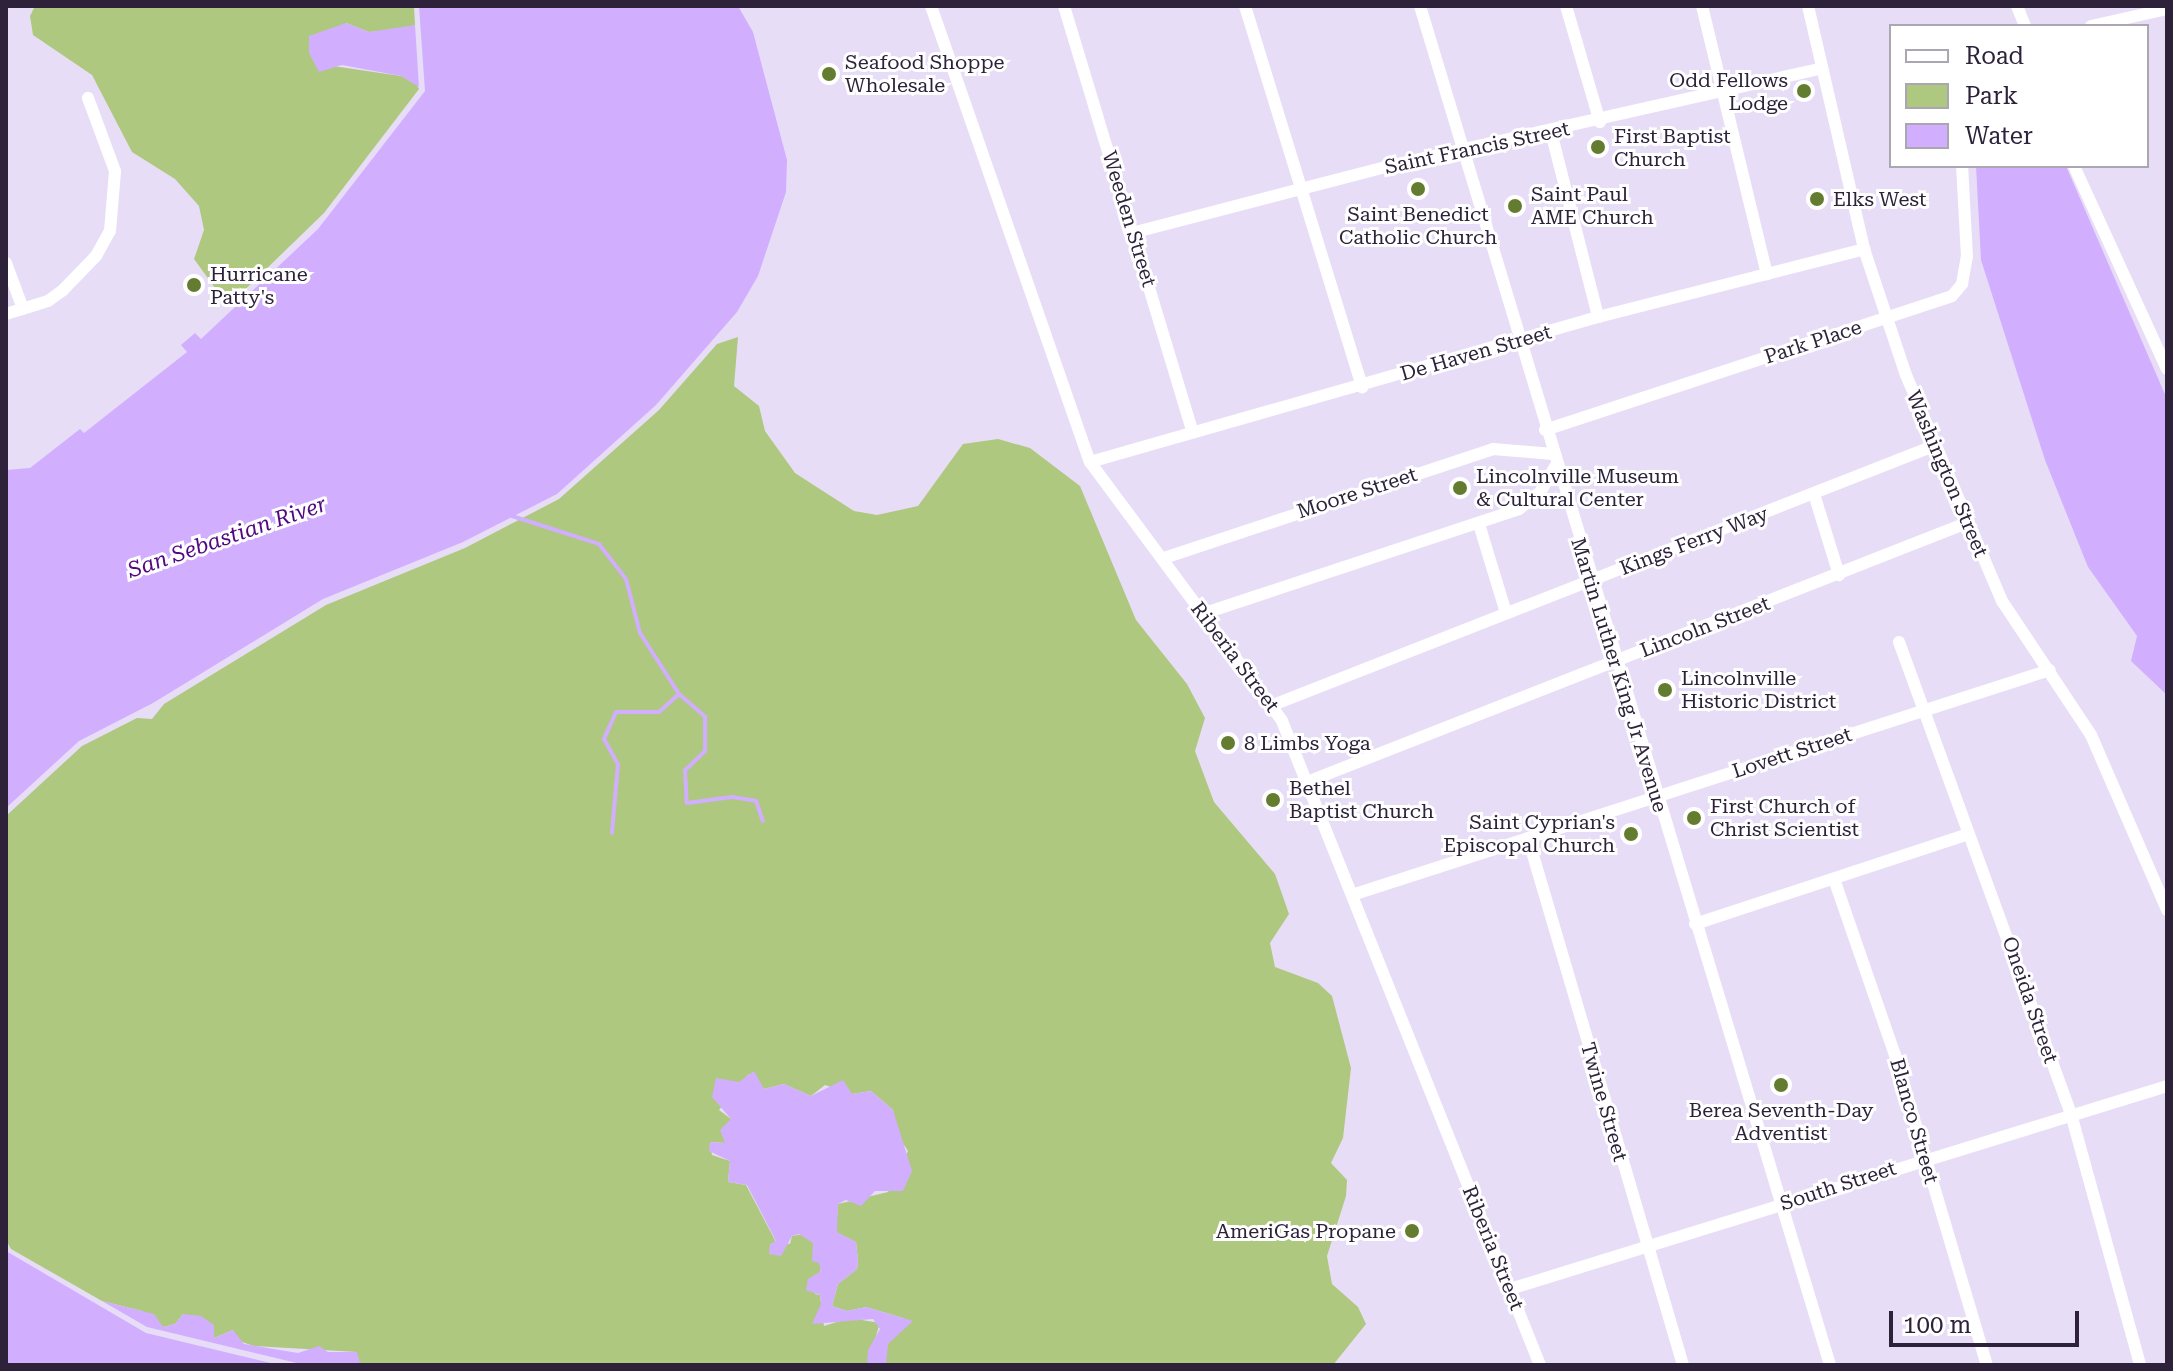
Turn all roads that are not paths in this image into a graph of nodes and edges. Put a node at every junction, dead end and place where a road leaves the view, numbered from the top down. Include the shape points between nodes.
1 (931, 6) edge
2 (1064, 6) edge
3 (1245, 6) edge
4 (1420, 6) edge
5 (1566, 6) edge
6 (1702, 6) edge
7 (1808, 6) edge
8 (2167, 9) edge
9 (2100, 24) edge
10 (1822, 68) junction
11 (1723, 92) junction
12 (88, 98) dead end
13 (1600, 122) junction
14 (1551, 132) junction
15 (1464, 149) junction
16 (1962, 168) edge
17 (2075, 168) edge
18 (1301, 189) junction
19 (1132, 233) junction
20 (1864, 249) junction
21 (6, 263) edge
22 (1767, 274) junction
23 (23, 309) junction
24 (6, 314) edge
25 (1598, 317) junction
26 (1886, 319) junction
27 (1520, 339) junction
28 (2167, 369) edge
29 (1362, 387) junction
30 (1545, 430) junction
31 (1193, 432) junction
32 (1936, 445) junction
33 (1554, 459) junction
34 (1090, 462) junction
35 (1814, 494) junction
36 (1969, 522) junction
37 (1479, 524) junction
38 (1164, 558) junction
39 (1839, 575) junction
40 (1591, 582) junction
41 (1506, 613) junction
42 (1202, 614) junction
43 (1899, 642) dead end
44 (1615, 662) junction
45 (2050, 670) junction
46 (1273, 705) junction
47 (1921, 712) junction
48 (1307, 782) junction
49 (1655, 797) junction
50 (1969, 834) junction
51 (1528, 838) junction
52 (1834, 879) junction
53 (1352, 895) junction
54 (2167, 910) edge
55 (1695, 924) junction
56 (2167, 1086) edge
57 (2071, 1114) junction
58 (1924, 1158) junction
59 (1781, 1206) junction
60 (1647, 1247) junction
61 (1510, 1289) junction
62 (1540, 1365) edge
63 (1683, 1365) edge
64 (1830, 1365) edge
65 (1987, 1365) edge
66 (2140, 1365) edge

1 - 34 street, Riberia Street
2 - 19 street, Weeden Street
3 - 18 street
4 - 15 street, Martin Luther King Jr Avenue
5 - 13 street
6 - 11 street
7 - 10 street, Washington Street
8 - 9 street
10 - 11 street, Saint Francis Street
10 - 20 street, Washington Street
11 - 13 street, Saint Francis Street
11 - 22 street
12 - 23 street via 115,171 110,231 78,277 48,301
13 - 14 street, Saint Francis Street
14 - 15 street, Saint Francis Street
14 - 25 street
15 - 18 street, Saint Francis Street
15 - 27 street, Martin Luther King Jr Avenue
16 - 26 street, Park Place via 1967,225 1962,284 1945,300
17 - 28 street
18 - 19 street, Saint Francis Street
18 - 29 street
19 - 31 street, Weeden Street
20 - 22 street, De Haven Street
20 - 26 street, Washington Street
21 - 23 street
22 - 25 street, De Haven Street
23 - 24 street
25 - 27 street, De Haven Street
26 - 30 street, Park Place
26 - 32 street, Washington Street
27 - 29 street, De Haven Street
27 - 30 street, Martin Luther King Jr Avenue
29 - 31 street, De Haven Street
30 - 33 street, Martin Luther King Jr Avenue
31 - 34 street, De Haven Street
32 - 35 street, Kings Ferry Way
32 - 36 street, Washington Street
33 - 37 street via 1531,501
33 - 38 street, Moore Street via 1493,449
33 - 40 street, Martin Luther King Jr Avenue
34 - 38 street, Riberia Street
35 - 39 street
35 - 40 street, Kings Ferry Way
36 - 39 street, Lincoln Street
36 - 45 street, Washington Street via 2002,601
37 - 41 street
37 - 42 street
38 - 42 street, Riberia Street
39 - 44 street, Lincoln Street
40 - 41 street, Kings Ferry Way
40 - 44 street, Martin Luther King Jr Avenue
41 - 46 street, Kings Ferry Way
42 - 46 street, Riberia Street
43 - 47 street, Oneida Street
44 - 48 street, Lincoln Street
44 - 49 street, Martin Luther King Jr Avenue
45 - 47 street, Lovett Street
45 - 54 street, Washington Street via 2091,735
46 - 48 street, Riberia Street
47 - 49 street, Lovett Street
47 - 50 street, Oneida Street
48 - 53 street, Riberia Street
49 - 51 street, Lovett Street
49 - 55 street, Martin Luther King Jr Avenue
50 - 52 street
50 - 57 street, Oneida Street
51 - 53 street, Lovett Street
51 - 60 street, Twine Street
52 - 55 street
52 - 58 street, Blanco Street
53 - 61 street, Riberia Street
55 - 59 street, Martin Luther King Jr Avenue
56 - 57 street, South Street
57 - 58 street, South Street
57 - 66 street, Oneida Street
58 - 59 street, South Street
58 - 65 street, Blanco Street
59 - 60 street, South Street
59 - 64 street, Martin Luther King Jr Avenue
60 - 61 street, South Street
60 - 63 street, Twine Street
61 - 62 street, Riberia Street

